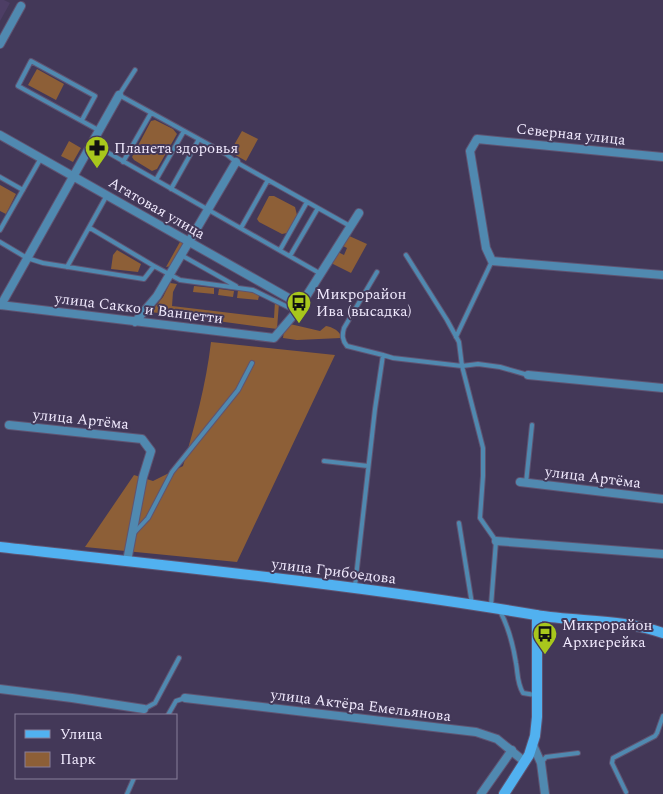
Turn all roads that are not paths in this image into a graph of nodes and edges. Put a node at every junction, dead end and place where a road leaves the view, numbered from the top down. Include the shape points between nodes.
1 (21, 6) dead end
2 (0, 44) edge
3 (135, 70) dead end
4 (119, 96) junction
5 (151, 113) junction
6 (82, 120) junction
7 (100, 131) junction
8 (184, 131) junction
9 (0, 135) edge
10 (199, 139) junction
11 (93, 144) junction
12 (663, 157) edge
13 (41, 158) junction
14 (123, 162) junction
15 (236, 162) junction
16 (0, 177) edge
17 (74, 177) junction
18 (156, 180) junction
19 (268, 180) junction
20 (171, 189) junction
21 (23, 190) junction
22 (107, 195) junction
23 (308, 202) junction
24 (318, 208) junction
25 (208, 210) junction
26 (359, 212) dead end
27 (351, 226) junction
28 (90, 228) junction
29 (241, 228) junction
30 (0, 230) edge
31 (0, 242) edge
32 (188, 242) junction
33 (280, 250) junction
34 (181, 255) junction
35 (406, 255) dead end
36 (290, 256) junction
37 (27, 258) junction
38 (492, 260) junction
39 (154, 266) junction
40 (67, 267) junction
41 (377, 272) dead end
42 (321, 274) junction
43 (170, 275) junction
44 (663, 275) edge
45 (238, 288) junction
46 (0, 305) edge
47 (299, 308) junction
48 (136, 322) junction
49 (456, 337) junction
50 (383, 356) junction
51 (252, 364) dead end
52 (462, 366) junction
53 (528, 375) joint
54 (663, 388) edge
55 (9, 425) dead end
56 (532, 425) dead end
57 (324, 461) dead end
58 (368, 466) junction
59 (523, 483) joint
60 (663, 499) edge
61 (459, 523) dead end
62 (132, 535) junction
63 (496, 541) junction
64 (0, 547) edge
65 (663, 554) edge
66 (127, 561) junction
67 (354, 589) junction
68 (472, 604) junction
69 (495, 607) junction
70 (537, 615) junction
71 (663, 633) edge
72 (179, 658) dead end
73 (0, 689) edge
74 (537, 695) junction
75 (184, 698) joint
76 (144, 709) joint
77 (169, 714) edge
78 (663, 716) edge
79 (662, 726) edge
80 (533, 745) junction
81 (512, 750) junction
82 (578, 753) dead end
83 (525, 762) junction
84 (540, 763) junction
85 (134, 779) edge
86 (626, 792) dead end
87 (127, 794) edge
88 (481, 794) edge
89 (504, 794) edge
90 (546, 794) edge

1 - 2 street
3 - 4 lane
4 - 5 lane
4 - 7 street
5 - 8 lane
5 - 14 lane
6 - 6 lane via 18,86 31,61 95,96
6 - 7 lane
7 - 11 street
8 - 10 lane
8 - 18 lane
9 - 13 street, Агатовая улица
10 - 15 lane
10 - 20 lane
11 - 14 lane
11 - 17 street
12 - 38 street, Северная улица via 477,139 470,151 486,248
13 - 17 street, Агатовая улица
13 - 21 lane
14 - 18 lane
15 - 19 lane
15 - 25 street
16 - 21 lane
17 - 22 street, Агатовая улица
17 - 37 street
18 - 20 lane
19 - 23 lane
19 - 29 lane
20 - 25 lane
21 - 30 lane
22 - 28 lane
22 - 32 street, Агатовая улица
23 - 24 lane
23 - 33 lane
24 - 27 lane
24 - 36 lane
25 - 29 lane
25 - 32 street
26 - 27 street
27 - 42 street
28 - 39 lane
28 - 40 lane
29 - 33 lane
31 - 37 lane
32 - 34 street
32 - 47 street, Агатовая улица
33 - 36 lane
34 - 43 street
34 - 45 lane
35 - 49 lane
36 - 42 lane
37 - 40 lane
37 - 46 street
38 - 44 street
38 - 49 lane
39 - 40 lane via 144,279
39 - 43 lane
41 - 50 lane via 342,335 347,346
42 - 47 street
43 - 45 lane via 180,280
43 - 48 street
45 - 47 lane via 253,290
46 - 48 street, улица Сакко и Ванцетти
47 - 48 street, улица Сакко и Ванцетти via 274,338
49 - 52 lane
50 - 52 lane
50 - 58 lane
51 - 62 lane via 238,390 172,472 148,518
52 - 53 lane via 500,367
52 - 63 lane via 483,448 480,518
53 - 54 street
55 - 62 street, улица Артёма via 142,439 151,451
56 - 59 lane
57 - 58 lane
58 - 67 lane
59 - 60 street, улица Артёма
61 - 68 lane
62 - 66 street, улица Артёма
63 - 65 street
63 - 69 lane
64 - 66 street, улица Грибоедова
66 - 67 street, улица Грибоедова
67 - 68 street, улица Грибоедова
68 - 69 street, улица Грибоедова
69 - 70 street, улица Грибоедова
69 - 74 lane via 510,631 519,686 523,693
70 - 71 street, улица Грибоедова via 646,627
70 - 74 street
72 - 76 lane via 155,703
73 - 76 street
74 - 80 street
75 - 77 lane via 176,701
75 - 81 street, улица Актёра Емельянова via 476,732 497,739
78 - 79 lane
79 - 86 lane via 654,736 613,758 612,764
80 - 83 street
80 - 84 street
81 - 83 street, улица Актёра Емельянова
81 - 88 street
82 - 84 lane via 546,757
83 - 89 street
84 - 90 street
85 - 87 lane

